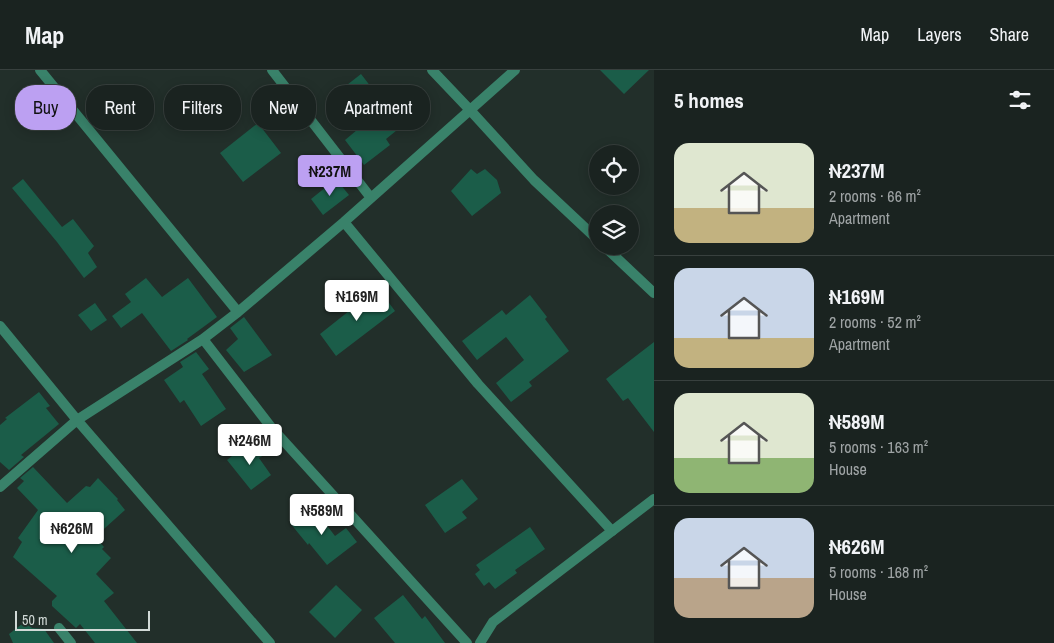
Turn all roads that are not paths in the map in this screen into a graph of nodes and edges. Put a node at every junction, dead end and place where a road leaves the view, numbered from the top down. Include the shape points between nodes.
1 (40, 70) edge
2 (272, 70) edge
3 (432, 70) edge
4 (515, 70) edge
5 (470, 110) junction
6 (370, 198) junction
7 (344, 222) junction
8 (589, 232) edge
9 (614, 255) edge
10 (654, 293) edge
11 (238, 312) junction
12 (0, 326) edge
13 (203, 339) junction
14 (77, 420) junction
15 (0, 487) edge
16 (654, 499) edge
17 (612, 531) junction
18 (59, 628) dead end
19 (71, 643) edge
20 (270, 643) edge
21 (466, 643) edge
22 (480, 643) edge

1 - 11 street
2 - 6 street
3 - 5 street
4 - 5 street
5 - 6 street
5 - 8 street via 534,180
6 - 7 street
7 - 11 street
7 - 17 street via 478,384
9 - 10 street
11 - 13 street
12 - 14 street
13 - 14 street
13 - 21 street via 271,427
14 - 15 street
14 - 20 street
16 - 17 street
17 - 22 street via 493,622
18 - 19 street

